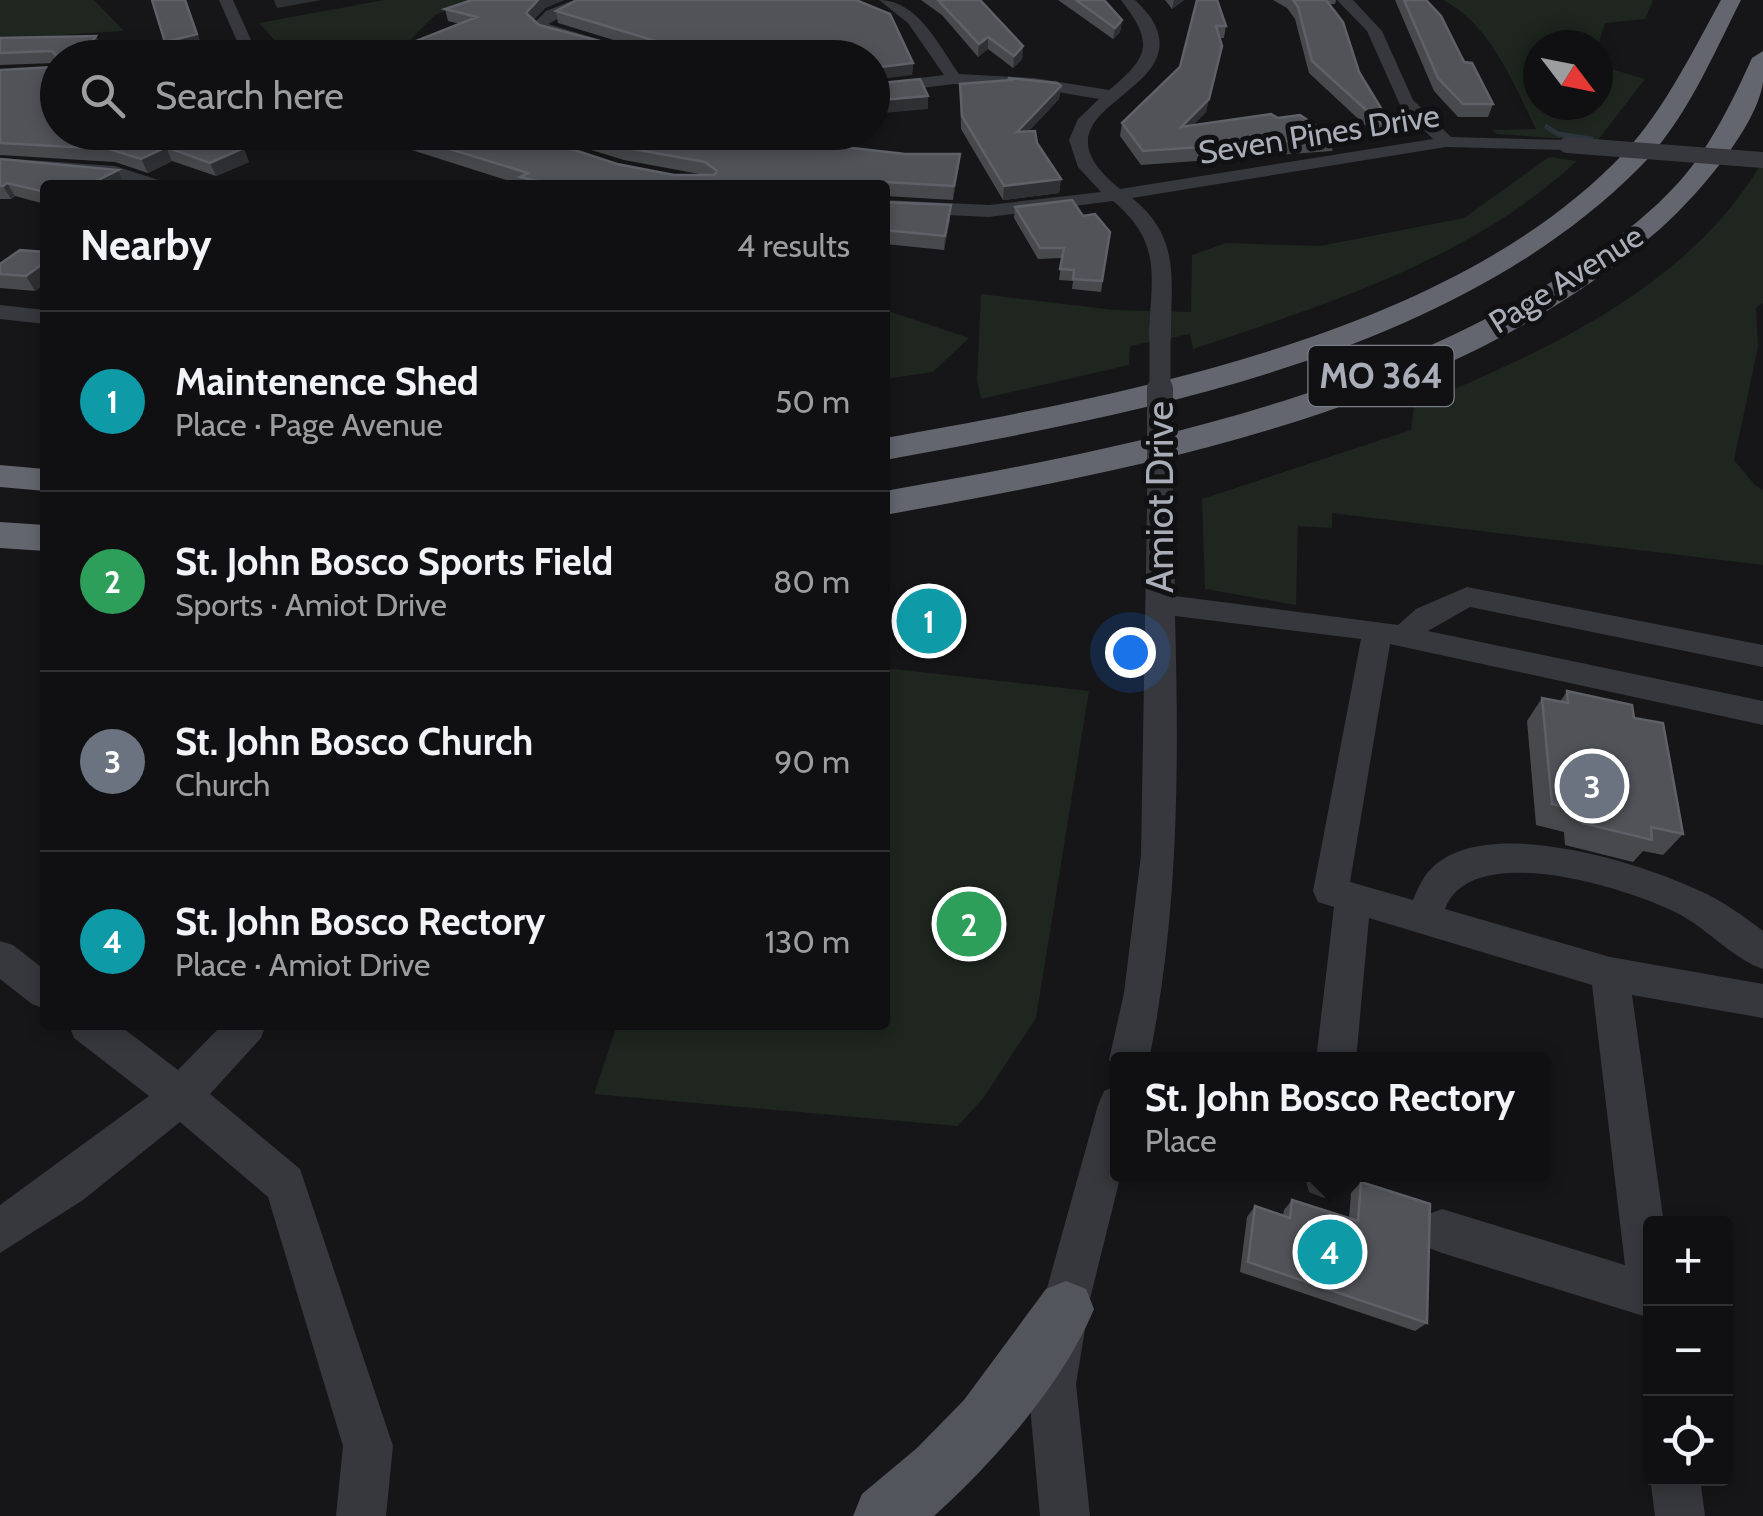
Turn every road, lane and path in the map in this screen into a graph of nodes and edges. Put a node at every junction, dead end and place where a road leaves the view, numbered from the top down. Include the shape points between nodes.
1 (227, 0) edge
2 (587, 0) edge
3 (886, 0) edge
4 (1128, 0) edge
5 (1344, 0) edge
6 (1730, 0) edge
7 (244, 40) edge
8 (589, 40) edge
9 (1763, 58) edge
10 (954, 79) junction
11 (890, 87) edge
12 (1113, 96) junction
13 (1446, 142) junction
14 (1763, 160) edge
15 (0, 162) edge
16 (145, 180) edge
17 (1118, 196) junction
18 (890, 206) edge
19 (0, 312) edge
20 (40, 316) edge
21 (890, 448) edge
22 (0, 476) edge
23 (40, 480) edge
24 (890, 502) edge
25 (0, 535) edge
26 (40, 538) edge
27 (1160, 604) junction
28 (1391, 634) junction
29 (1763, 656) edge
30 (1763, 713) edge
31 (1353, 897) junction
32 (1424, 918) junction
33 (1763, 953) edge
34 (0, 957) edge
35 (1610, 974) junction
36 (40, 988) edge
37 (1763, 1002) edge
38 (95, 1030) edge
39 (242, 1030) edge
40 (1131, 1052) edge
41 (1337, 1052) edge
42 (182, 1097) junction
43 (1110, 1136) edge
44 (0, 1230) edge
45 (1442, 1231) dead end
46 (1643, 1232) edge
47 (1643, 1293) edge
48 (1066, 1309) junction
49 (1677, 1486) edge
50 (361, 1516) edge
51 (884, 1516) edge
52 (1064, 1516) edge
53 (1680, 1516) edge

1 - 7 street
2 - 8 street via 536,25
3 - 10 street via 914,20
4 - 12 street, Amiot Drive via 1152,41 1139,74
5 - 13 street via 1362,10 1403,98
6 - 21 highway, Page Avenue / MO 364 via 1678,98 1631,161 1554,227 1480,272 1372,322 1222,374 1054,417
9 - 24 highway, Page Avenue / MO 364 via 1718,149 1679,198 1626,247 1496,326 1362,383 1218,431 1062,470
10 - 11 street
10 - 12 street
12 - 17 street, Amiot Drive via 1078,134 1078,150
13 - 14 street, Seven Pines Drive, bridge
13 - 17 street, Seven Pines Drive
15 - 16 street via 100,169
17 - 18 street, Seven Pines Drive via 990,211
17 - 27 street, Amiot Drive, bridge via 1153,231 1160,256
19 - 20 street
22 - 23 highway
25 - 26 highway
27 - 28 street
27 - 40 street, Amiot Drive via 1161,814 1144,1001
28 - 29 street via 1467,597
28 - 30 street
28 - 31 street via 1330,891
31 - 32 street
31 - 41 street
32 - 33 street via 1432,894 1452,872 1506,856 1675,895
32 - 35 street
34 - 36 street
35 - 37 street
35 - 46 street
38 - 42 street
39 - 42 street
42 - 44 street via 103,1162
42 - 50 street via 284,1184 368,1446
43 - 48 street
45 - 47 street
48 - 51 main road via 1001,1406 922,1488
48 - 52 street via 1052,1384
49 - 53 street

